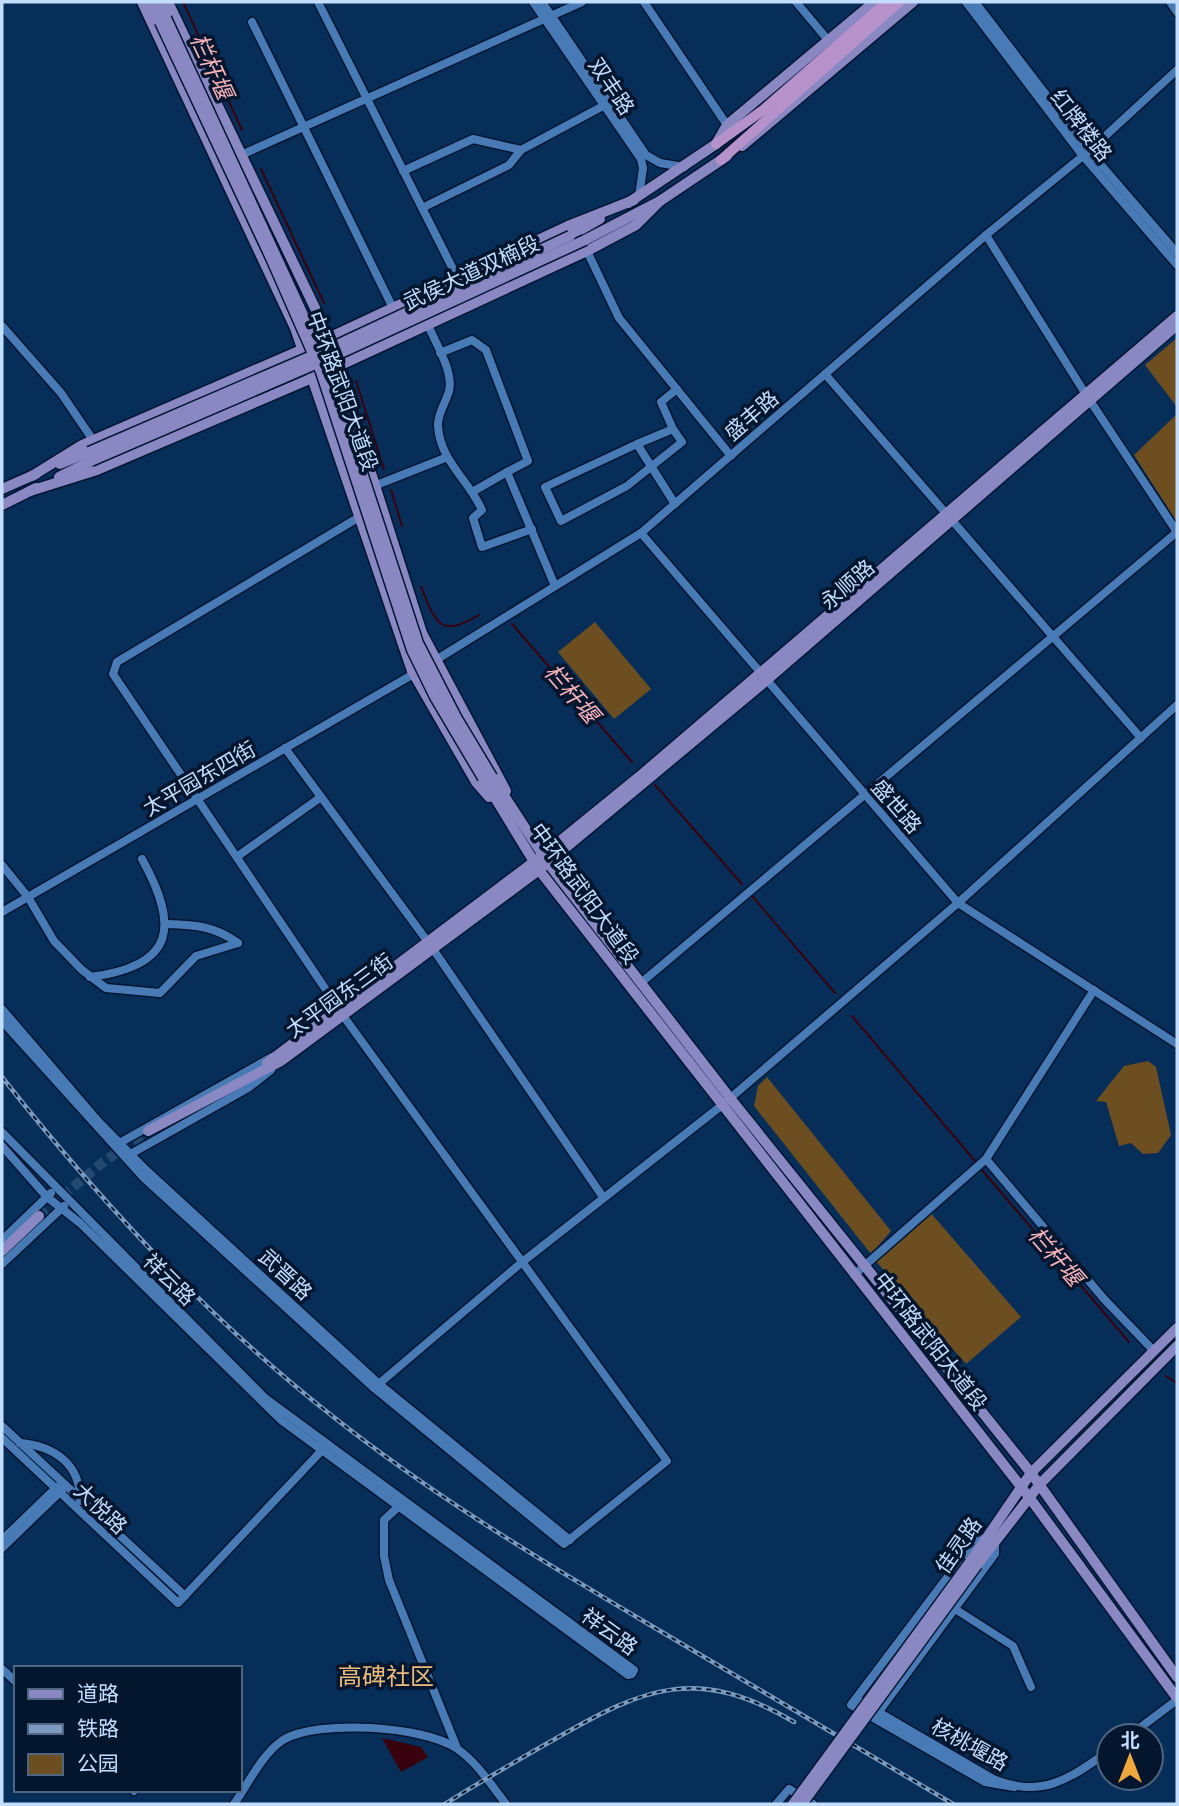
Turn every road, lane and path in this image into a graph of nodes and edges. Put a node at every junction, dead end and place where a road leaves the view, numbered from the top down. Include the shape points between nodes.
1 (142, 2) edge
2 (150, 2) edge
3 (159, 2) edge
4 (167, 2) edge
5 (318, 2) edge
6 (533, 2) edge
7 (542, 2) edge
8 (582, 2) edge
9 (644, 2) edge
10 (796, 2) edge
11 (874, 2) edge
12 (887, 2) edge
13 (899, 2) edge
14 (913, 2) edge
15 (966, 2) edge
16 (975, 2) edge
17 (1170, 2) edge
18 (1177, 12) edge
19 (548, 17) junction
20 (163, 20) junction
21 (252, 22) dead end
22 (828, 40) junction
23 (1177, 69) edge
24 (367, 98) junction
25 (603, 106) junction
26 (765, 113) junction
27 (727, 125) junction
28 (304, 127) junction
29 (716, 144) junction
30 (521, 150) junction
31 (1086, 154) junction
32 (241, 155) junction
33 (721, 160) junction
34 (684, 167) junction
35 (403, 171) junction
36 (636, 198) junction
37 (422, 208) junction
38 (986, 235) junction
39 (586, 246) junction
40 (1177, 253) edge
41 (1177, 265) edge
42 (457, 277) junction
43 (393, 308) junction
44 (1177, 316) edge
45 (428, 325) junction
46 (1177, 325) edge
47 (2, 326) edge
48 (326, 339) junction
49 (303, 349) junction
50 (440, 353) junction
51 (336, 367) junction
52 (825, 374) junction
53 (314, 377) junction
54 (677, 389) junction
55 (1087, 396) junction
56 (673, 429) junction
57 (93, 440) junction
58 (637, 444) junction
59 (90, 456) junction
60 (730, 456) junction
61 (445, 458) junction
62 (651, 465) junction
63 (508, 472) junction
64 (32, 476) junction
65 (374, 486) junction
66 (2, 489) edge
67 (30, 491) junction
68 (474, 491) junction
69 (675, 504) junction
70 (2, 505) edge
71 (361, 516) junction
72 (949, 516) junction
73 (532, 529) junction
74 (1177, 532) edge
75 (641, 533) junction
76 (555, 586) junction
77 (1053, 636) junction
78 (435, 661) junction
79 (414, 674) junction
80 (764, 677) junction
81 (1177, 705) edge
82 (1142, 738) junction
83 (285, 748) junction
84 (865, 794) junction
85 (321, 797) junction
86 (199, 798) junction
87 (509, 812) junction
88 (238, 856) junction
89 (142, 859) dead end
90 (541, 862) junction
91 (2, 865) edge
92 (28, 897) junction
93 (958, 902) junction
94 (2, 912) edge
95 (167, 925) junction
96 (431, 946) junction
97 (90, 977) junction
98 (642, 982) junction
99 (1094, 990) junction
100 (2, 1009) edge
101 (341, 1013) junction
102 (2, 1021) edge
103 (1177, 1044) edge
104 (279, 1058) junction
105 (730, 1098) junction
106 (721, 1106) junction
107 (2, 1132) edge
108 (148, 1133) junction
109 (116, 1145) junction
110 (2, 1146) edge
111 (127, 1156) junction
112 (986, 1159) junction
113 (56, 1189) junction
114 (47, 1197) junction
115 (603, 1197) junction
116 (69, 1202) junction
117 (61, 1209) junction
118 (40, 1216) junction
119 (2, 1240) edge
120 (2, 1251) edge
121 (521, 1263) junction
122 (2, 1264) edge
123 (864, 1265) junction
124 (854, 1275) junction
125 (1177, 1328) edge
126 (1177, 1346) edge
127 (1154, 1351) junction
128 (376, 1385) junction
129 (2, 1426) edge
130 (2, 1438) edge
131 (20, 1443) junction
132 (324, 1448) junction
133 (1031, 1473) junction
134 (1040, 1485) junction
135 (1020, 1486) junction
136 (60, 1488) junction
137 (1029, 1497) junction
138 (80, 1500) junction
139 (397, 1507) junction
140 (992, 1539) junction
141 (2, 1540) edge
142 (2, 1548) edge
143 (974, 1563) junction
144 (185, 1596) junction
145 (955, 1609) junction
146 (1177, 1676) edge
147 (1031, 1686) dead end
148 (1177, 1699) edge
149 (876, 1716) junction
150 (1147, 1722) edge
151 (457, 1748) junction
152 (1095, 1760) edge
153 (234, 1804) edge
154 (506, 1804) edge
155 (776, 1804) edge
156 (793, 1804) edge
157 (802, 1804) edge
158 (813, 1804) edge

1 - 49 main road
2 - 20 main road, 中环路武阳大道段
3 - 20 main road, 中环路武阳大道段
4 - 32 main road
5 - 24 street
6 - 19 street, 双丰路
7 - 19 street, 双丰路
8 - 19 street
9 - 27 street
10 - 22 street
11 - 22 main road, 武侯大道双楠段
12 - 26 highway
13 - 26 highway
14 - 33 main road, 武侯大道双楠段 via 759,135
15 - 31 street, 红牌楼路
16 - 31 street, 红牌楼路
17 - 18 street
19 - 24 street
19 - 25 street, 双丰路
19 - 34 street, 双丰路 via 646,155
20 - 87 main road, 中环路武阳大道段, bridge via 328,369 418,643
21 - 28 street
22 - 27 main road, 武侯大道双楠段
23 - 31 street, 盛丰路
24 - 28 street
24 - 35 street
25 - 30 street
25 - 36 street, 双丰路 via 640,159 643,168
26 - 29 highway
26 - 33 highway
27 - 29 main road, 武侯大道双楠段
28 - 32 street
28 - 43 street
29 - 34 main road, 武侯大道双楠段
30 - 35 street via 473,139
30 - 37 street via 509,165
31 - 38 street, 盛丰路
31 - 40 street, 红牌楼路
31 - 41 street, 红牌楼路
32 - 48 main road
33 - 39 main road, 武侯大道双楠段
34 - 36 main road, 武侯大道双楠段
35 - 37 street
36 - 42 main road
36 - 59 main road, 武侯大道双楠段, bridge via 570,236
37 - 42 street
38 - 52 street, 盛丰路
38 - 55 street
39 - 45 main road
39 - 54 street via 619,318
39 - 59 main road, 武侯大道双楠段, bridge
42 - 43 main road
43 - 48 main road
44 - 55 main road
45 - 50 street
45 - 51 main road
46 - 55 main road, 永顺路
47 - 57 street via 61,393
48 - 49 main road
48 - 51 main road
49 - 53 main road
49 - 57 main road
50 - 61 street via 450,387 437,424
50 - 63 street via 472,340 486,350 528,461
51 - 53 main road
51 - 65 main road
52 - 60 street, 盛丰路
52 - 72 street
53 - 67 main road via 97,470
53 - 71 main road
54 - 56 street via 661,402
54 - 60 street
55 - 72 main road, 永顺路
55 - 74 street
56 - 58 street
56 - 62 street via 682,442
57 - 64 main road
58 - 62 street
58 - 62 street via 545,487 561,521 627,486
59 - 64 main road, 武侯大道双楠段
59 - 67 main road, 武侯大道双楠段
60 - 69 street, 盛丰路
61 - 65 street
61 - 68 street
62 - 69 street
63 - 68 street
63 - 73 street
64 - 66 main road, 武侯大道双楠段
65 - 78 main road
67 - 70 main road, 武侯大道双楠段
68 - 73 street via 482,510 473,517 482,547
69 - 75 street, 盛丰路
71 - 79 main road
71 - 86 street via 117,662 113,674
72 - 77 street
72 - 80 main road, 永顺路
73 - 76 street
74 - 77 street
75 - 76 street, 盛丰路
75 - 80 street, 盛世路
76 - 78 street, 盛丰路
77 - 82 street
77 - 84 street
78 - 79 street, 盛丰路
78 - 87 main road via 498,772
79 - 83 street, 太平园东四街
79 - 87 main road via 476,782
80 - 84 street, 盛世路
80 - 90 main road, 永顺路
81 - 82 street
82 - 93 street
83 - 85 street
83 - 86 street, 太平园东四街
84 - 93 street, 盛世路
84 - 98 street
85 - 88 street
85 - 96 street
86 - 88 street
86 - 92 street, 太平园东四街
87 - 90 main road, 中环路武阳大道段
88 - 101 street
89 - 95 street via 163,900
90 - 96 main road, 太平园东三街
90 - 98 main road, 中环路武阳大道段
90 - 106 main road, 中环路武阳大道段
91 - 92 street
92 - 94 street, 太平园东四街
92 - 97 street via 54,941
93 - 99 street, 盛世路
93 - 105 street
95 - 97 street via 145,961 115,974
95 - 97 street via 206,925 238,943 196,957 160,993 106,988
96 - 101 main road, 太平园东三街
96 - 115 street
98 - 105 main road, 中环路武阳大道段
99 - 103 street, 盛世路
99 - 112 street
100 - 109 street, 武晋路
101 - 104 main road, 太平园东三街
101 - 121 street
102 - 109 street, 武晋路
104 - 108 street
104 - 108 main road, 太平园东三街
104 - 108 street via 248,1088
105 - 106 street
105 - 123 main road, 中环路武阳大道段
106 - 115 street
106 - 124 main road, 中环路武阳大道段
107 - 113 street, 祥云路
108 - 109 street
108 - 111 street
109 - 111 street, 武晋路
110 - 114 street, 祥云路
111 - 128 street, 武晋路
112 - 123 street
112 - 127 street
113 - 114 street
113 - 116 street, 祥云路
114 - 117 street, 祥云路
114 - 118 street
115 - 121 street
116 - 117 street
116 - 132 street, 祥云路 via 265,1398
117 - 118 street
117 - 132 street, 祥云路 via 281,1420
118 - 119 street
118 - 120 main road
118 - 122 street
121 - 128 street
121 - 128 street, 武晋路 via 667,1461 567,1542
123 - 124 street
123 - 133 main road, 中环路武阳大道段
124 - 135 main road, 中环路武阳大道段
125 - 127 main road, 佳灵路
126 - 134 main road, 佳灵路
127 - 133 main road, 佳灵路
129 - 131 street
130 - 136 street, 大悦路
131 - 136 street
131 - 138 street via 51,1449 64,1459 75,1473
132 - 139 street, 祥云路
132 - 139 street, 祥云路 via 634,1670 632,1674
132 - 144 street
133 - 134 main road, 中环路武阳大道段
133 - 135 main road, 佳灵路
134 - 137 main road, 佳灵路
134 - 146 main road, 中环路武阳大道段
135 - 137 main road, 中环路武阳大道段
135 - 140 main road, 佳灵路
136 - 138 street
136 - 141 street
136 - 142 street
136 - 144 street, 大悦路 via 178,1603
137 - 140 main road, 佳灵路
137 - 148 main road, 中环路武阳大道段
138 - 144 street
139 - 151 street via 384,1520 389,1580
140 - 143 main road, 佳灵路
140 - 145 street via 995,1555
140 - 149 street via 974,1542 851,1704
143 - 156 main road, 佳灵路, bridge
143 - 157 main road, 佳灵路, bridge
145 - 147 street via 1013,1646
145 - 149 street
148 - 150 street
149 - 152 street, 核桃堰路 via 1014,1787 1062,1782
151 - 153 street via 367,1726 300,1734 274,1747
151 - 154 street
155 - 158 street via 789,1789

